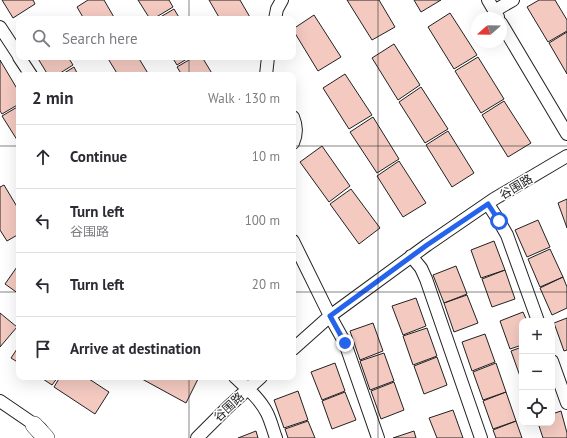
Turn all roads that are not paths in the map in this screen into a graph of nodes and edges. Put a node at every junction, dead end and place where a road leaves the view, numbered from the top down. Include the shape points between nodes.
1 (282, 0) edge
2 (488, 0) edge
3 (513, 0) edge
4 (494, 12) edge
5 (499, 12) edge
6 (276, 16) edge
7 (0, 27) edge
8 (507, 33) edge
9 (16, 52) edge
10 (21, 60) edge
11 (268, 60) edge
12 (29, 72) edge
13 (266, 72) edge
14 (567, 134) edge
15 (567, 156) edge
16 (488, 204) junction
17 (296, 247) edge
18 (411, 256) junction
19 (330, 316) junction
20 (537, 318) edge
21 (296, 346) edge
22 (555, 369) edge
23 (238, 380) edge
24 (258, 380) edge
25 (248, 389) junction
26 (0, 401) edge
27 (567, 403) edge
28 (34, 425) junction
29 (46, 438) edge
30 (54, 438) edge
31 (197, 438) edge
32 (276, 438) edge
33 (378, 438) edge
34 (481, 438) edge

1 - 6 street
2 - 4 street
3 - 5 street
7 - 9 street
8 - 14 street
10 - 12 street
11 - 13 street
15 - 16 street, 谷围路
16 - 18 street, 谷围路
16 - 20 street via 507,235
17 - 19 street
18 - 19 street, 谷围路
18 - 34 street via 426,279
19 - 21 street, 谷围路
19 - 33 street via 345,343
22 - 27 street
23 - 25 street
24 - 25 street, 谷围路
25 - 31 street, 谷围路
25 - 32 street via 261,403
26 - 28 street
28 - 29 main road
28 - 30 street

